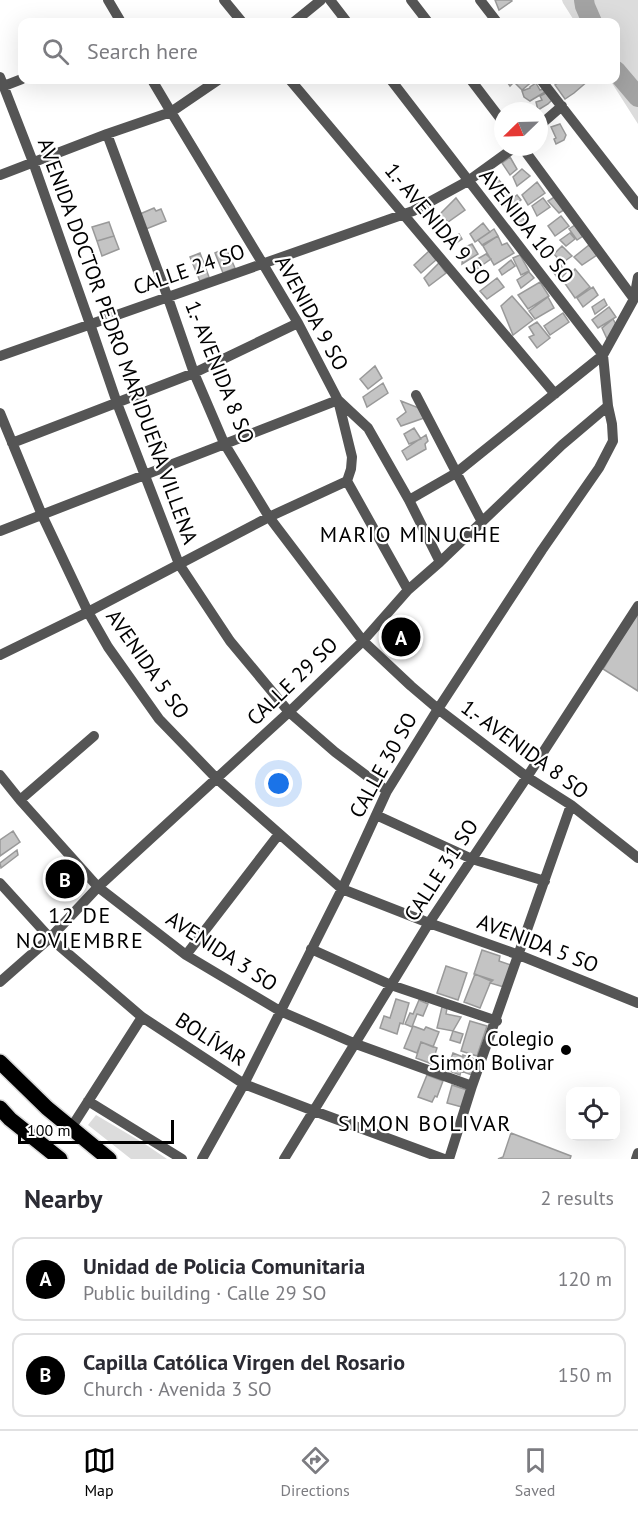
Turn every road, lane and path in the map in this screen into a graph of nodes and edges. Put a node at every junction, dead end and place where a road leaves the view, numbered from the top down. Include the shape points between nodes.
1 (108, 0) edge
2 (224, 0) edge
3 (321, 0) edge
4 (330, 0) edge
5 (411, 0) edge
6 (483, 2) edge
7 (119, 18) edge
8 (239, 18) edge
9 (299, 18) edge
10 (344, 18) edge
11 (425, 18) edge
12 (494, 18) edge
13 (18, 79) edge
14 (2, 81) edge
15 (154, 84) edge
16 (212, 84) edge
17 (293, 84) edge
18 (394, 84) edge
19 (474, 84) edge
20 (544, 84) edge
21 (562, 106) junction
22 (494, 110) edge
23 (171, 112) junction
24 (548, 118) edge
25 (107, 134) junction
26 (503, 156) edge
27 (529, 156) edge
28 (33, 162) junction
29 (0, 175) edge
30 (468, 181) junction
31 (638, 205) edge
32 (404, 214) junction
33 (263, 264) junction
34 (638, 277) edge
35 (168, 298) junction
36 (634, 299) junction
37 (298, 323) junction
38 (90, 324) junction
39 (0, 356) edge
40 (603, 356) junction
41 (194, 373) junction
42 (555, 394) junction
43 (416, 395) dead end
44 (338, 400) junction
45 (117, 403) junction
46 (608, 406) junction
47 (0, 413) edge
48 (12, 442) junction
49 (224, 443) junction
50 (456, 473) junction
51 (145, 476) junction
52 (347, 481) junction
53 (409, 500) junction
54 (42, 515) junction
55 (269, 517) junction
56 (482, 522) junction
57 (0, 531) edge
58 (440, 562) junction
59 (179, 564) junction
60 (408, 590) junction
61 (638, 606) edge
62 (88, 612) junction
63 (363, 641) junction
64 (0, 655) edge
65 (438, 709) junction
66 (289, 712) junction
67 (94, 736) dead end
68 (0, 775) edge
69 (527, 777) junction
70 (216, 778) junction
71 (387, 791) junction
72 (20, 800) junction
73 (571, 806) junction
74 (376, 815) junction
75 (279, 834) junction
76 (638, 858) edge
77 (472, 859) junction
78 (544, 881) junction
79 (0, 883) edge
80 (98, 887) junction
81 (342, 889) junction
82 (429, 923) junction
83 (50, 938) junction
84 (311, 949) junction
85 (186, 955) junction
86 (519, 955) junction
87 (0, 982) edge
88 (391, 985) junction
89 (638, 1003) edge
90 (280, 1011) junction
91 (142, 1017) junction
92 (496, 1020) junction
93 (356, 1044) junction
94 (0, 1062) edge
95 (244, 1084) junction
96 (472, 1086) junction
97 (88, 1101) junction
98 (0, 1108) edge
99 (314, 1111) junction
100 (71, 1128) junction
101 (638, 1153) edge
102 (60, 1159) edge
103 (109, 1159) edge
104 (182, 1159) edge
105 (202, 1159) edge
106 (284, 1159) edge
107 (447, 1159) edge
108 (636, 1159) edge

1 - 7 street
2 - 8 street
3 - 9 street
4 - 10 street
5 - 11 street
6 - 12 street
13 - 14 street
14 - 28 street, AVENIDA DOCTOR PEDRO MARIDUEÑA VILLENA
15 - 23 street, AVENIDA 9 SO
16 - 23 street
17 - 32 street, 1.- AVENIDA 9 SO
18 - 30 street, AVENIDA 10 SO
19 - 22 street
20 - 21 street
21 - 24 street
21 - 31 street
23 - 25 street
23 - 33 street, AVENIDA 9 SO
25 - 28 street
25 - 35 street, 1.- AVENIDA 8 SO
26 - 30 street, CALLE 24 SO
27 - 36 street
28 - 29 street
28 - 38 street, AVENIDA DOCTOR PEDRO MARIDUEÑA VILLENA
30 - 32 street, CALLE 24 SO
30 - 40 street, AVENIDA 10 SO
32 - 33 street, CALLE 24 SO
32 - 42 street, 1.- AVENIDA 9 SO
33 - 35 street, CALLE 24 SO
33 - 37 street, AVENIDA 9 SO
34 - 36 street
35 - 38 street, CALLE 24 SO
35 - 41 street, 1.- AVENIDA 8 SO
36 - 40 street
37 - 41 street
37 - 44 street, AVENIDA 9 SO
38 - 39 street, CALLE 24 SO
38 - 45 street, AVENIDA DOCTOR PEDRO MARIDUEÑA VILLENA
40 - 42 street
40 - 46 street
41 - 45 street
41 - 49 street, 1.- AVENIDA 8 SO
42 - 50 street
43 - 50 street
44 - 49 street
44 - 52 street via 352,457
44 - 53 street, AVENIDA 9 SO via 368,429
45 - 48 street
45 - 51 street, AVENIDA DOCTOR PEDRO MARIDUEÑA VILLENA
46 - 56 street, CALLE 29 SO
46 - 65 street, CALLE 30 SO via 614,441 599,468
47 - 48 street, AVENIDA 5 SO
48 - 54 street, AVENIDA 5 SO
49 - 51 street
49 - 55 street, 1.- AVENIDA 8 SO
50 - 53 street
50 - 56 street
51 - 54 street
51 - 59 street, AVENIDA DOCTOR PEDRO MARIDUEÑA VILLENA
52 - 55 street
52 - 60 street
53 - 58 street, AVENIDA 9 SO
54 - 57 street
54 - 62 street, AVENIDA 5 SO
55 - 59 street
55 - 63 street, 1.- AVENIDA 8 SO
56 - 58 street, CALLE 29 SO
58 - 60 street, CALLE 29 SO
59 - 62 street
59 - 66 street, AVENIDA DOCTOR PEDRO MARIDUEÑA VILLENA via 230,641
60 - 63 street, CALLE 29 SO
61 - 69 street, CALLE 31 SO
62 - 64 street
62 - 70 street, AVENIDA 5 SO via 159,718
63 - 65 street, 1.- AVENIDA 8 SO
63 - 66 street, CALLE 29 SO
65 - 69 street, 1.- AVENIDA 8 SO
65 - 71 street, CALLE 30 SO
66 - 70 street, CALLE 29 SO
66 - 71 street, AVENIDA DOCTOR PEDRO MARIDUEÑA VILLENA
67 - 72 street
68 - 72 street, AVENIDA 3 SO
69 - 73 street, 1.- AVENIDA 8 SO
69 - 77 street, CALLE 31 SO
70 - 75 street, AVENIDA 5 SO
70 - 80 street, CALLE 29 SO
71 - 74 street, CALLE 30 SO
72 - 80 street, AVENIDA 3 SO
73 - 76 street, 1.- AVENIDA 8 SO
73 - 78 street
74 - 77 street
74 - 81 street, CALLE 30 SO
75 - 81 street, AVENIDA 5 SO
75 - 85 street
77 - 78 street
77 - 82 street, CALLE 31 SO
78 - 86 street
79 - 83 street, BOLÍVAR
80 - 83 street, CALLE 29 SO
80 - 85 street, AVENIDA 3 SO
81 - 82 street, AVENIDA 5 SO
81 - 84 street, CALLE 30 SO
82 - 86 street, AVENIDA 5 SO
82 - 88 street, CALLE 31 SO
83 - 87 street, CALLE 29 SO
83 - 91 street, BOLÍVAR
84 - 88 street
84 - 90 street, CALLE 30 SO
85 - 90 street, AVENIDA 3 SO
86 - 89 street, AVENIDA 5 SO
86 - 92 street
88 - 92 street
88 - 93 street, CALLE 31 SO
90 - 93 street, AVENIDA 3 SO
90 - 95 street, CALLE 30 SO
91 - 95 street, BOLÍVAR
91 - 97 street
92 - 96 street
93 - 96 street, AVENIDA 3 SO
93 - 99 street, CALLE 31 SO
94 - 100 main road
95 - 99 street, BOLÍVAR
95 - 105 street, CALLE 30 SO
96 - 107 street
97 - 100 street
97 - 104 street
98 - 102 main road
99 - 106 street, CALLE 31 SO
99 - 107 street, BOLÍVAR
100 - 103 main road
101 - 108 street

